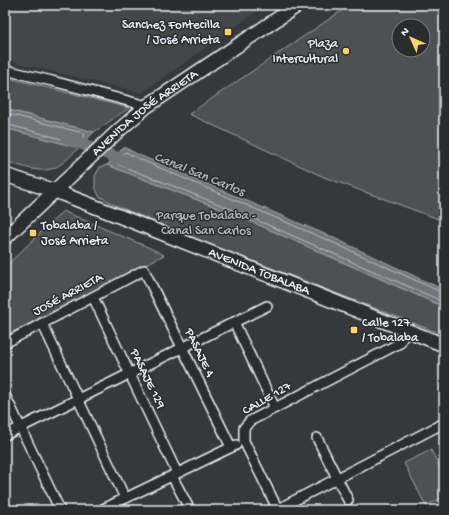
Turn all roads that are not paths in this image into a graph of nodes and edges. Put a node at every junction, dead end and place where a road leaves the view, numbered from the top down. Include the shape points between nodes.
1 (298, 5) edge
2 (5, 70) edge
3 (146, 106) junction
4 (5, 175) edge
5 (55, 191) junction
6 (5, 238) edge
7 (144, 270) joint
8 (93, 297) junction
9 (267, 306) dead end
10 (234, 322) junction
11 (42, 323) junction
12 (406, 330) junction
13 (5, 343) edge
14 (444, 346) edge
15 (182, 348) junction
16 (130, 373) junction
17 (5, 394) edge
18 (78, 399) junction
19 (275, 408) junction
20 (444, 423) edge
21 (21, 427) junction
22 (5, 435) edge
23 (316, 438) dead end
24 (244, 441) junction
25 (231, 447) junction
26 (175, 474) junction
27 (337, 479) junction
28 (125, 498) junction
29 (348, 500) dead end
30 (278, 509) edge
31 (60, 510) edge
32 (101, 510) edge
33 (190, 510) edge

1 - 3 main road, AVENIDA JOSÉ ARRIETA
2 - 3 street
3 - 5 main road, AVENIDA JOSÉ ARRIETA
4 - 5 main road, AVENIDA TOBALABA
5 - 6 main road, AVENIDA JOSÉ ARRIETA
5 - 12 main road, AVENIDA TOBALABA
7 - 8 street, JOSÉ ARRIETA
7 - 15 street, PASAJE 4
8 - 11 street, JOSÉ ARRIETA
8 - 16 street, PASAJE 129
9 - 10 street
10 - 15 street
10 - 19 street
11 - 13 street, JOSÉ ARRIETA
11 - 18 street
12 - 14 main road, AVENIDA TOBALABA
12 - 19 street, CALLE 127 via 400,343
15 - 16 street
15 - 25 street, PASAJE 4
16 - 18 street
16 - 26 street, PASAJE 129
17 - 21 street
18 - 21 street
18 - 28 street
19 - 24 street, CALLE 127 via 250,421 244,428
20 - 27 street
21 - 22 street
21 - 31 street
23 - 27 street
24 - 25 street
24 - 30 street
25 - 26 street
26 - 28 street
26 - 33 street, PASAJE 129
27 - 29 street
27 - 30 street
28 - 32 street

